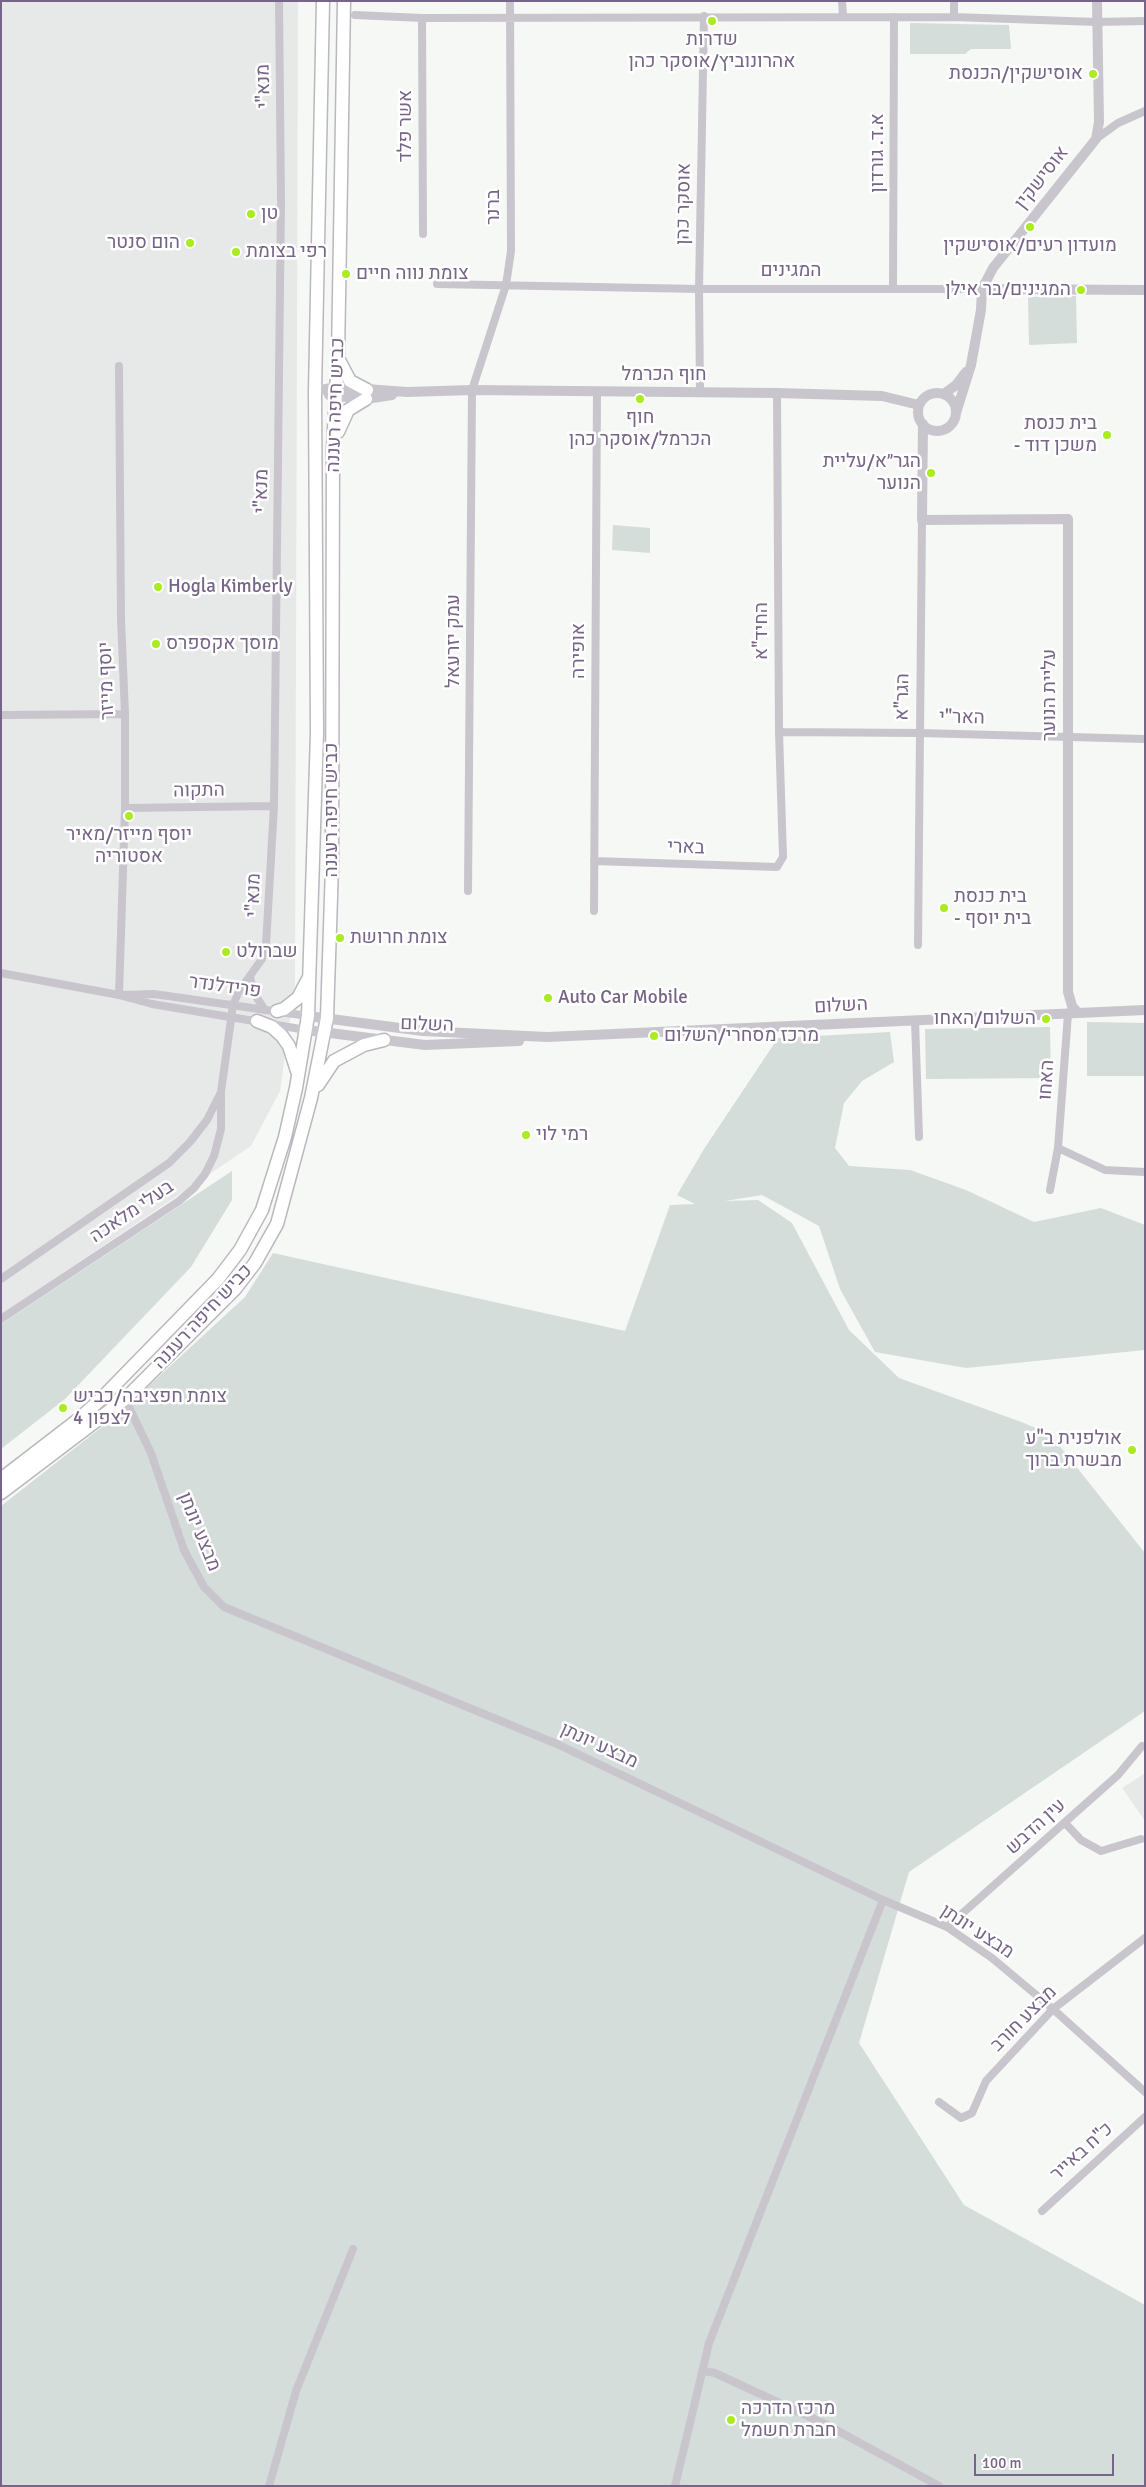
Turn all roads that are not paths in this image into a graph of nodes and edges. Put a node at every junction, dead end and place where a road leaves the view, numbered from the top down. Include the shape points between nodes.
1 (279, 1) edge
2 (323, 1) edge
3 (344, 1) edge
4 (510, 1) edge
5 (842, 1) edge
6 (954, 1) edge
7 (1097, 1) edge
8 (355, 15) dead end
9 (704, 16) junction
10 (842, 16) junction
11 (954, 16) junction
12 (894, 17) junction
13 (422, 18) junction
14 (511, 18) junction
15 (1097, 22) junction
16 (1145, 22) edge
17 (1145, 111) edge
18 (1096, 139) junction
19 (423, 234) dead end
20 (437, 284) dead end
21 (506, 285) junction
22 (699, 289) junction
23 (893, 289) junction
24 (982, 289) junction
25 (1145, 290) edge
26 (338, 356) junction
27 (119, 366) dead end
28 (971, 366) junction
29 (472, 390) junction
30 (315, 391) junction
31 (336, 392) junction
32 (597, 392) junction
33 (700, 392) junction
34 (777, 393) junction
35 (366, 394) junction
36 (944, 394) junction
37 (919, 406) junction
38 (956, 413) junction
39 (923, 424) junction
40 (943, 430) junction
41 (334, 447) junction
42 (923, 450) junction
43 (922, 520) junction
44 (125, 714) junction
45 (1, 715) edge
46 (779, 732) junction
47 (920, 733) junction
48 (1067, 736) junction
49 (1145, 739) edge
50 (274, 806) junction
51 (125, 808) junction
52 (594, 861) junction
53 (777, 867) joint
54 (468, 891) dead end
55 (594, 911) dead end
56 (918, 945) dead end
57 (310, 972) junction
58 (1, 974) edge
59 (250, 976) junction
60 (119, 995) junction
61 (233, 1006) junction
62 (271, 1010) junction
63 (1142, 1011) edge
64 (1073, 1013) junction
65 (231, 1016) junction
66 (308, 1016) junction
67 (327, 1018) junction
68 (915, 1020) junction
69 (257, 1021) junction
70 (306, 1030) junction
71 (325, 1033) junction
72 (547, 1037) junction
73 (384, 1040) junction
74 (298, 1078) junction
75 (221, 1092) junction
76 (311, 1098) junction
77 (919, 1136) dead end
78 (1058, 1148) junction
79 (1145, 1172) edge
80 (1050, 1190) dead end
81 (1, 1279) edge
82 (1, 1319) edge
83 (114, 1385) junction
84 (125, 1399) junction
85 (1, 1479) edge
86 (1, 1493) edge
87 (1142, 1746) dead end
88 (1066, 1824) junction
89 (1141, 1840) dead end
90 (883, 1900) junction
91 (947, 1927) junction
92 (1145, 1938) edge
93 (1053, 2009) junction
94 (1145, 2092) edge
95 (939, 2102) dead end
96 (1145, 2117) edge
97 (1042, 2211) dead end
98 (353, 2249) dead end
99 (704, 2371) junction
100 (270, 2486) edge
101 (675, 2486) edge
102 (939, 2486) edge

1 - 50 street, מנא"י via 281,201
2 - 30 highway, כביש חיפה רעננה
3 - 26 highway, כביש חיפה רעננה
4 - 14 street, ברנר
5 - 10 street
6 - 11 street
7 - 15 street, אוסישקין
8 - 13 street
9 - 10 street
9 - 14 street
9 - 22 street, אוסקר כהן
10 - 12 street
11 - 12 street
11 - 15 street
12 - 23 street, א.ד. גורדון
13 - 14 street
13 - 19 street, אשר פלד
14 - 21 street, ברנר via 511,251
15 - 16 street
15 - 18 street, אוסישקין via 1099,122
17 - 18 street via 1118,123
18 - 24 street, אוסישקין via 993,268
20 - 21 street, המגינים
21 - 22 street, המגינים
21 - 29 street, ברנר
22 - 23 street, המגינים
22 - 33 street, אוסקר כהן
23 - 24 street, המגינים
24 - 25 street, המגינים
24 - 28 street, אוסישקין
26 - 31 highway, כביש חיפה רעננה
26 - 35 highway via 343,372
27 - 44 street, יוסף מייזר
28 - 36 street, אוסישקין
28 - 38 street, אוסישקין
29 - 32 street, חוף הכרמל
29 - 35 street, חוף הכרמל
29 - 54 street, עמק יזרעאל
30 - 31 street, חוף הכרמל
30 - 57 highway, כביש חיפה רעננה via 317,733
31 - 35 street, חוף הכרמל
31 - 41 highway, כביש חיפה רעננה
32 - 33 street, חוף הכרמל
32 - 52 street, אופירה
33 - 34 street, חוף הכרמל
34 - 37 street, חוף הכרמל via 882,396
34 - 46 street, החיד"א
35 - 41 highway via 348,410
36 - 37 street via 932,393
36 - 38 street via 953,402
37 - 39 street via 918,415
38 - 40 street via 952,424
39 - 40 street via 932,430
39 - 42 street, הגר"א
40 - 42 street
41 - 67 highway, כביש חיפה רעננה via 332,868
42 - 43 street, הגר"א
43 - 47 street, הגר"א
43 - 48 street, עליית הנוער via 1068,519
44 - 45 street
44 - 51 street, יוסף מייזר
46 - 47 street, האר"י
46 - 53 street, החיד"א via 783,857
47 - 48 street, האר"י
47 - 56 street, הגר"א
48 - 49 street, האר"י
48 - 64 street, עליית הנוער via 1068,992
50 - 51 street, התקוה
50 - 59 street, מנא"י via 269,929 262,959
51 - 60 street, יוסף מייזר
52 - 53 street, בארי
52 - 55 street, אופירה
57 - 62 highway via 298,998 284,1009
57 - 66 highway, כביש חיפה רעננה
58 - 60 street, פרידלנדר
59 - 61 street, מנא"י via 239,990
59 - 62 street via 253,992
60 - 61 street, פרידלנדר via 154,994
60 - 65 street, פרידלנדר via 152,1004
61 - 62 street, פרידלנדר
61 - 65 street, מנא"י
62 - 66 street, פרידלנדר
63 - 64 street, השלום
64 - 68 street, השלום
64 - 78 street, האחו
65 - 69 street, פרידלנדר
65 - 75 street, בעלי מלאכה
66 - 67 street, פרידלנדר
66 - 70 highway, כביש חיפה רעננה
67 - 71 highway, כביש חיפה רעננה
67 - 72 street, השלום via 423,1031
68 - 72 street, השלום
68 - 77 street
69 - 70 street, פרידלנדר
69 - 74 highway via 272,1026 285,1041 294,1059
70 - 71 street, השלום
70 - 74 highway, כביש חיפה רעננה
71 - 73 street, השלום
71 - 76 highway, כביש חיפה רעננה
72 - 73 street, השלום via 505,1043 425,1045
73 - 76 highway via 364,1045 334,1062
74 - 83 highway, כביש חיפה רעננה via 285,1137 262,1210 240,1250 218,1279
75 - 81 street, בעלי מלאכה via 207,1120 169,1163
75 - 82 street, בעלי מלאכה via 221,1129 214,1156 194,1188
76 - 84 highway, כביש חיפה רעננה via 277,1224 255,1262 234,1289
78 - 79 street via 1105,1170
78 - 80 street, האחו
83 - 84 street, מבצע יונתן
83 - 85 highway, כביש חיפה רעננה via 79,1419
84 - 86 highway, כביש חיפה רעננה
84 - 90 street, מבצע יונתן via 151,1454 184,1550 204,1586 224,1606 557,1744
87 - 88 street, עין הדבש via 1118,1775
88 - 89 street via 1081,1840 1102,1850
88 - 91 street, עין הדבש
90 - 91 street, מבצע יונתן
90 - 99 street via 709,2343
91 - 93 street, מבצע יונתן via 992,1958
92 - 93 street, מבצע חורב
93 - 94 street, מבצע יונתן
93 - 95 street, מבצע חורב via 986,2080 972,2113 961,2118
96 - 97 street, כ"ח באייר
98 - 100 street via 296,2391
99 - 101 street
99 - 102 street via 716,2373 829,2426

